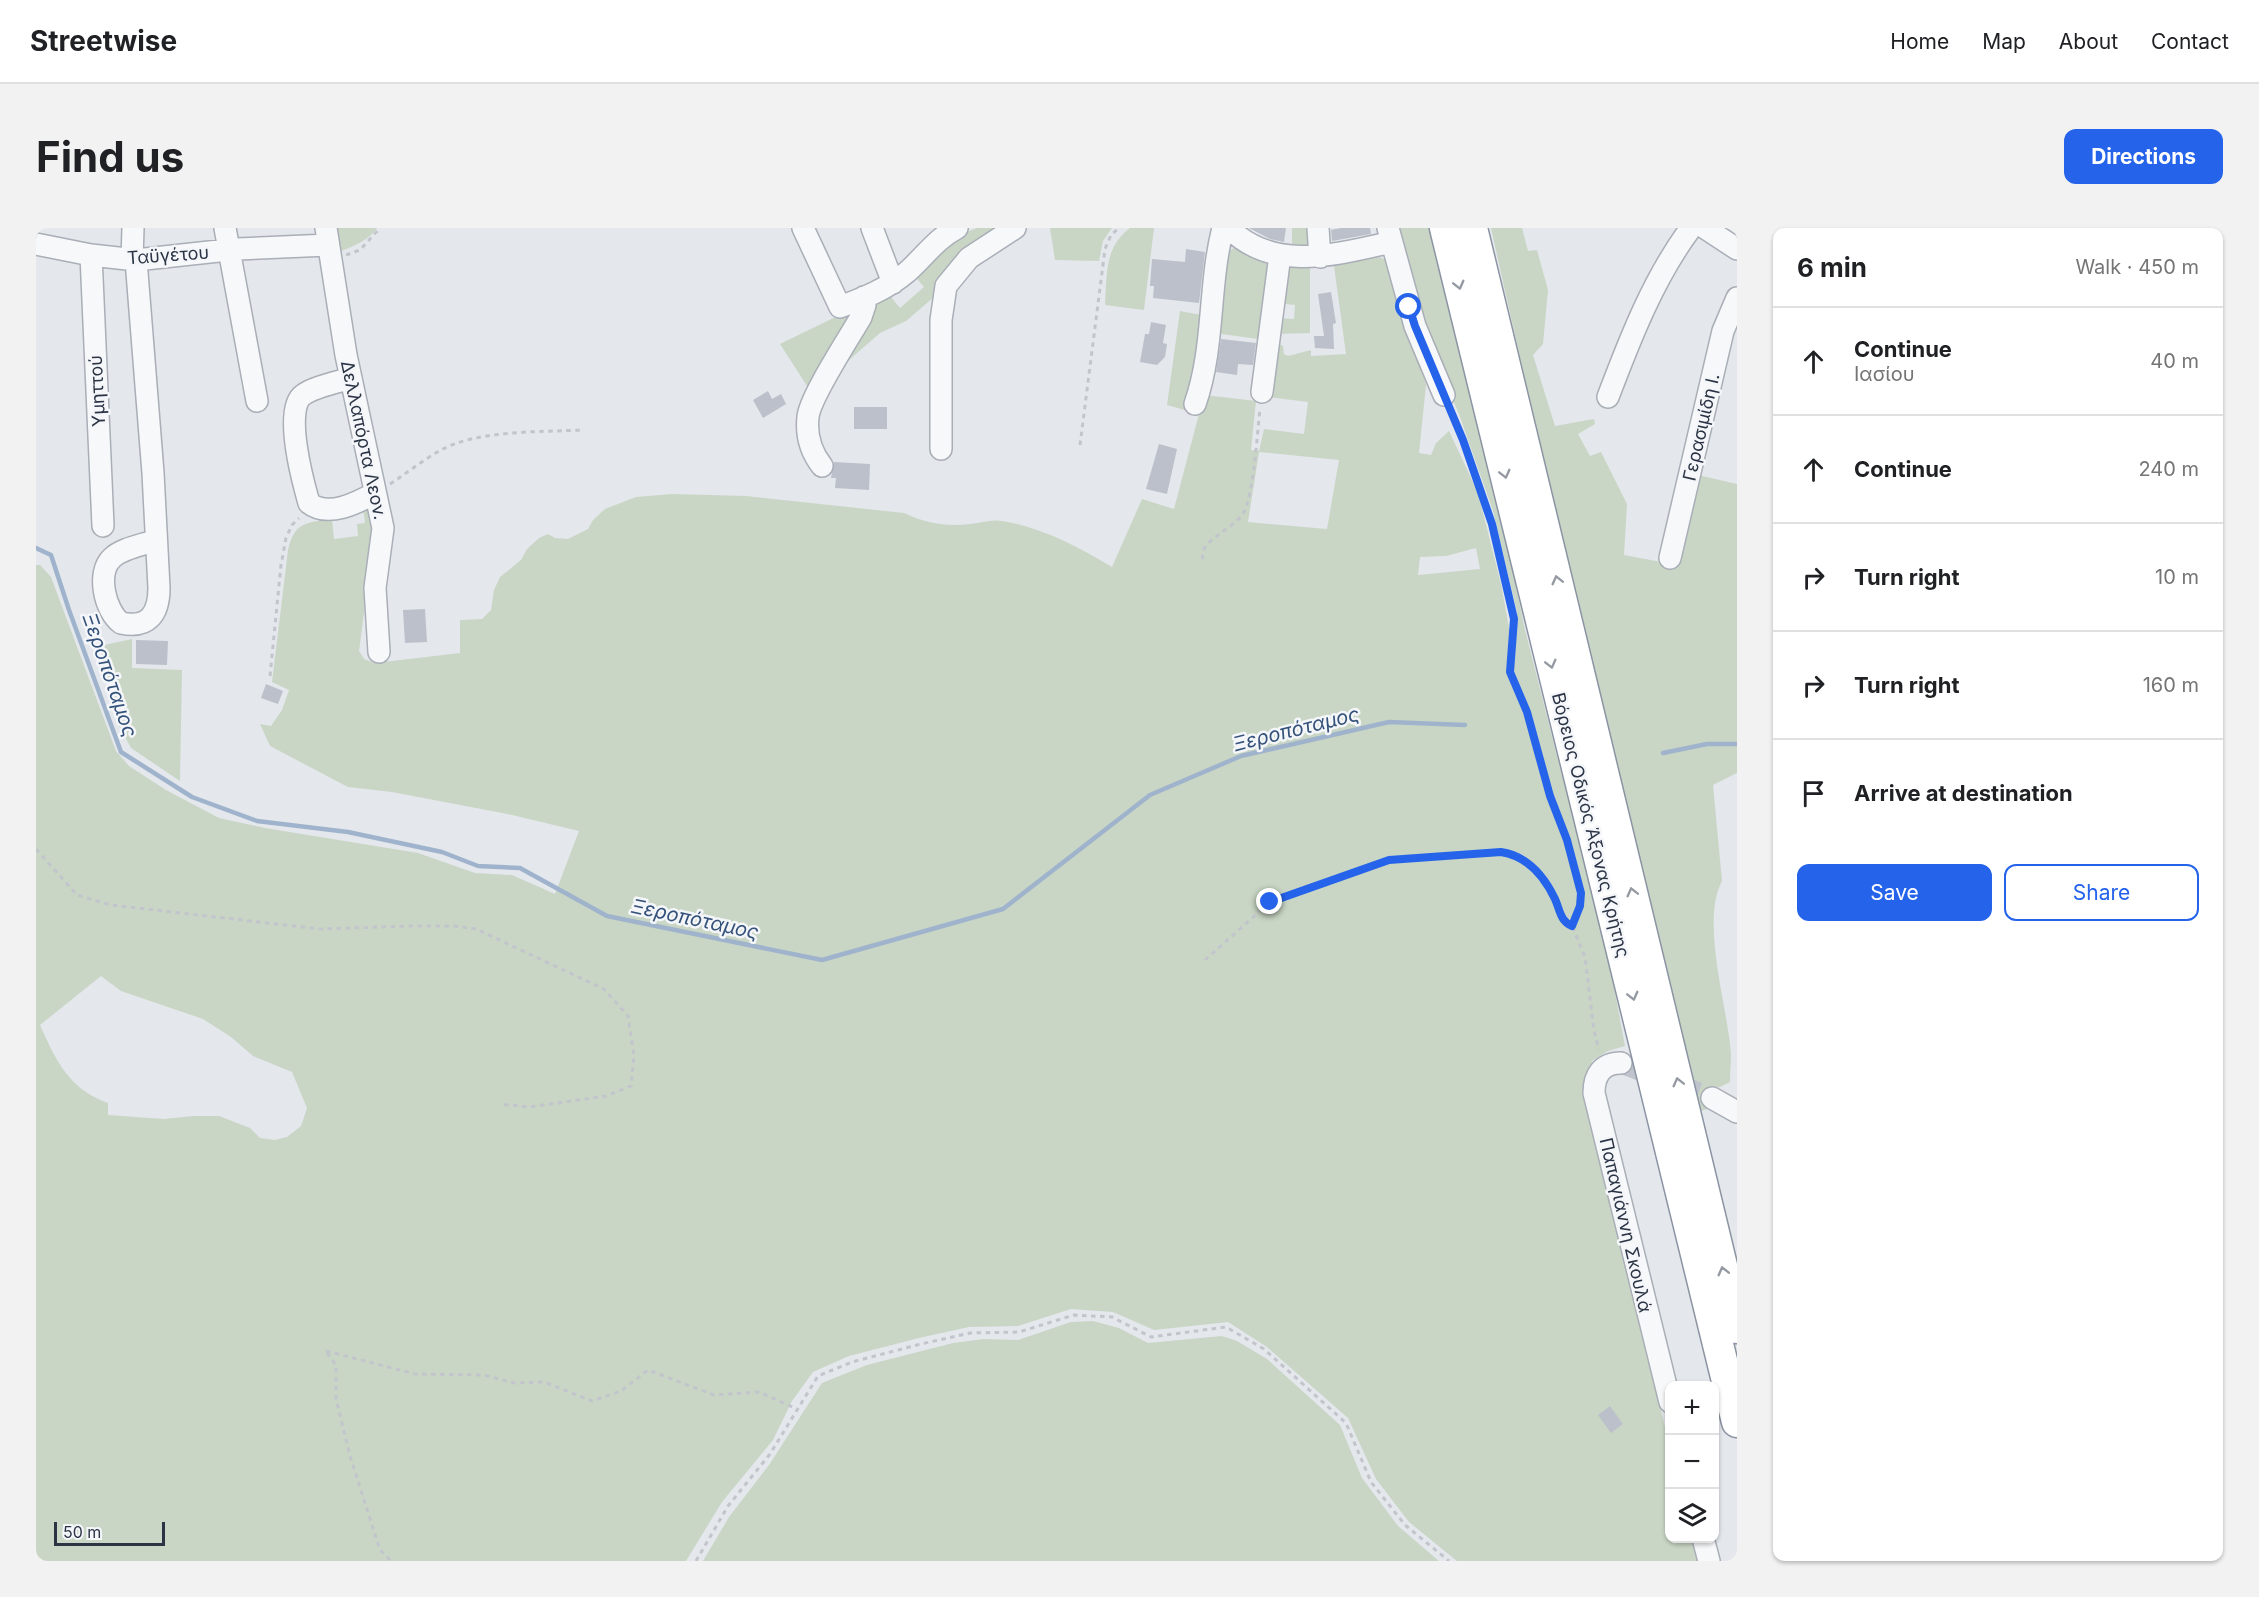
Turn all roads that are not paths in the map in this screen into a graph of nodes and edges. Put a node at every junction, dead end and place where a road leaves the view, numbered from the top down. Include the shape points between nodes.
1 (133, 228) edge
2 (225, 228) edge
3 (803, 228) edge
4 (872, 228) edge
5 (957, 228) edge
6 (1016, 228) edge
7 (1223, 228) edge
8 (1229, 228) edge
9 (1318, 228) edge
10 (1445, 228) edge
11 (1472, 228) edge
12 (1691, 228) edge
13 (1706, 228) edge
14 (1390, 235) edge
15 (276, 238) edge
16 (42, 239) edge
17 (328, 244) edge
18 (1737, 249) edge
19 (229, 250) junction
20 (91, 255) junction
21 (1280, 255) junction
22 (1320, 257) junction
23 (134, 260) junction
24 (892, 283) junction
25 (864, 297) junction
26 (1737, 298) edge
27 (351, 378) junction
28 (1262, 392) road end
29 (1444, 395) road end
30 (1608, 397) dead end
31 (257, 400) dead end
32 (1195, 404) dead end
33 (942, 449) dead end
34 (822, 466) dead end
35 (375, 493) junction
36 (104, 526) dead end
37 (156, 540) dead end
38 (1670, 558) dead end
39 (379, 652) dead end
40 (1614, 1064) road end
41 (1712, 1098) tunnel mouth
42 (1737, 1112) edge
43 (1737, 1328) edge
44 (1665, 1382) edge
45 (1737, 1422) edge
46 (1704, 1543) edge
47 (1709, 1561) edge

1 - 23 street
2 - 19 street
3 - 25 street via 840,307
4 - 24 street
5 - 24 street
6 - 33 street via 969,258 946,286 941,320
7 - 32 street via 1206,364
8 - 21 street via 1253,246
9 - 22 street
10 -> 45 highway, Βόρειος Οδικός Άξονας Κρήτης
43 -> 11 highway, Βόρειος Οδικός Άξονας Κρήτης
12 - 30 street via 1653,293
13 - 18 street
14 - 22 street
14 - 29 street via 1415,326
15 - 17 street, Ταϋγέτου
15 - 19 street, Ταϋγέτου
16 - 20 street, Ταϋγέτου
17 - 27 street, Δελλαπόρτα Λεον.
19 - 23 street, Ταϋγέτου
19 - 31 street, Ταϋγέτου
20 - 23 street, Ταϋγέτου
20 - 36 street, Υμηττού
21 - 22 street
21 - 28 street
23 - 37 street
24 - 25 street
25 - 34 street via 861,316 808,414 810,442
26 - 38 street, Γερασιμίδη Ι. via 1719,344
27 - 35 street, Δελλαπόρτα Λεον.
27 - 35 street via 306,393 297,401 294,417 302,476 311,506 321,509 342,507
35 - 39 street, Δελλαπόρτα Λεον. via 383,528 375,588
40 - 44 street, Παπαγιάννη Σκουλά via 1596,1078 1594,1093
41 - 42 street
46 - 47 street

